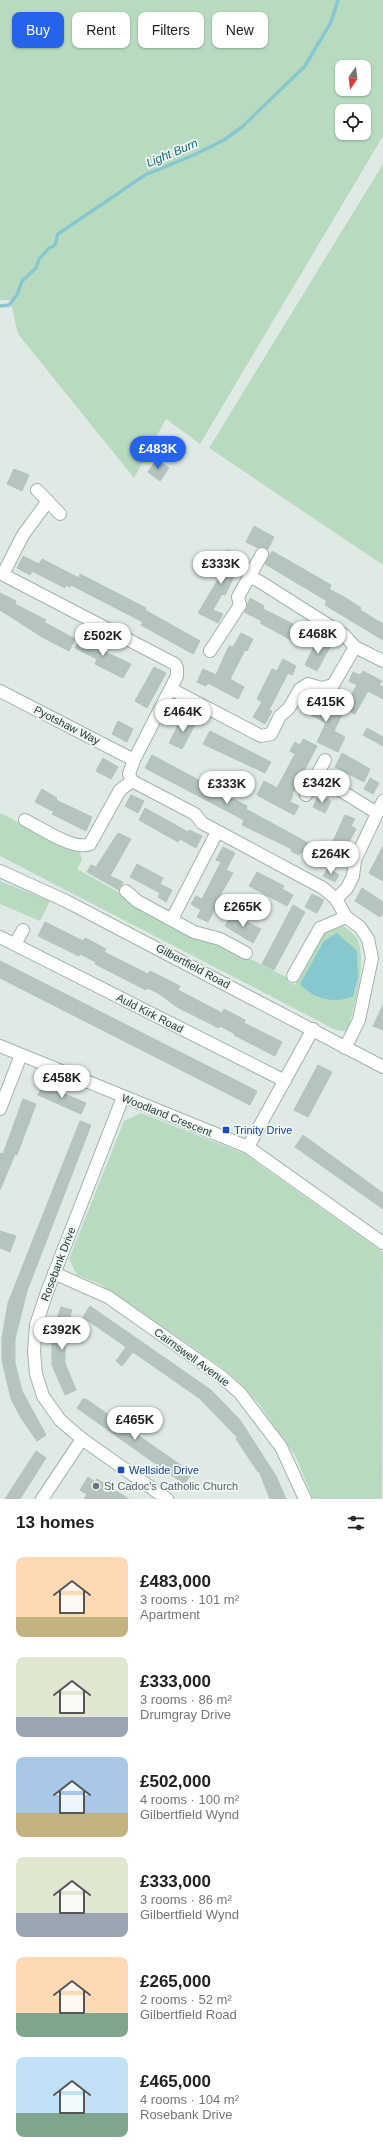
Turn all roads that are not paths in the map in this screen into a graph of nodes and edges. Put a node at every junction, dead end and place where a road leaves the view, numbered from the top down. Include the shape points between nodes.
1 (37, 490) dead end
2 (48, 502) junction
3 (60, 514) dead end
4 (262, 554) dead end
5 (2, 574) edge
6 (249, 576) junction
7 (355, 647) junction
8 (210, 651) dead end
9 (383, 661) edge
10 (171, 689) junction
11 (0, 691) edge
12 (134, 760) junction
13 (325, 760) dead end
14 (317, 776) junction
15 (132, 781) junction
16 (306, 795) dead end
17 (383, 802) edge
18 (377, 813) junction
19 (25, 820) dead end
20 (217, 832) junction
21 (0, 871) edge
22 (126, 891) dead end
23 (336, 899) junction
24 (346, 917) junction
25 (172, 919) junction
26 (23, 930) dead end
27 (0, 937) edge
28 (16, 944) junction
29 (246, 953) dead end
30 (293, 976) dead end
31 (313, 1030) junction
32 (0, 1046) edge
33 (345, 1048) junction
34 (21, 1055) junction
35 (383, 1066) edge
36 (285, 1081) junction
37 (123, 1097) junction
38 (0, 1109) edge
39 (248, 1147) junction
40 (383, 1243) edge
41 (54, 1273) junction
42 (82, 1439) junction
43 (42, 1499) edge
44 (167, 1499) edge
45 (305, 1499) edge

1 - 2 street
2 - 3 street
2 - 5 street via 23,535
4 - 6 street
5 - 10 street via 175,664 178,673
6 - 7 street via 344,636
6 - 8 street via 238,597 240,605
7 - 9 street
7 - 10 street via 334,685 321,688 308,684 300,689 289,708 280,716 271,734 267,736 261,736
10 - 12 street
11 - 12 street, Pyotshaw Way
12 - 15 street via 129,774
13 - 14 street
14 - 16 street
14 - 18 street
15 - 19 street via 120,790 90,844 84,847 72,844
15 - 20 street via 195,814 202,823
17 - 18 street
18 - 23 street via 355,860 353,876 347,888
20 - 23 street via 323,888
20 - 25 street
21 - 31 street, Gilbertfield Road via 66,901
22 - 25 street via 137,901
23 - 24 street
24 - 30 street via 320,928
24 - 33 street via 360,927 368,939 372,958 359,1020
25 - 29 street via 194,932 220,938
26 - 28 street
27 - 28 street, Auld Kirk Road
28 - 36 street, Auld Kirk Road
31 - 33 street, Gilbertfield Road
31 - 36 street
32 - 34 street, Woodland Crescent
33 - 35 street, Gilbertfield Road
34 - 37 street, Woodland Crescent
34 - 38 street
36 - 39 street
37 - 39 street, Woodland Crescent
37 - 41 street, Rosebank Drive
39 - 40 street, Woodland Crescent
41 - 42 street, Rosebank Drive via 36,1325 36,1374 44,1396 60,1420
41 - 45 street, Cairnswell Avenue via 108,1297 222,1377 240,1394 281,1446
42 - 43 street
42 - 44 street, Rosebank Drive

